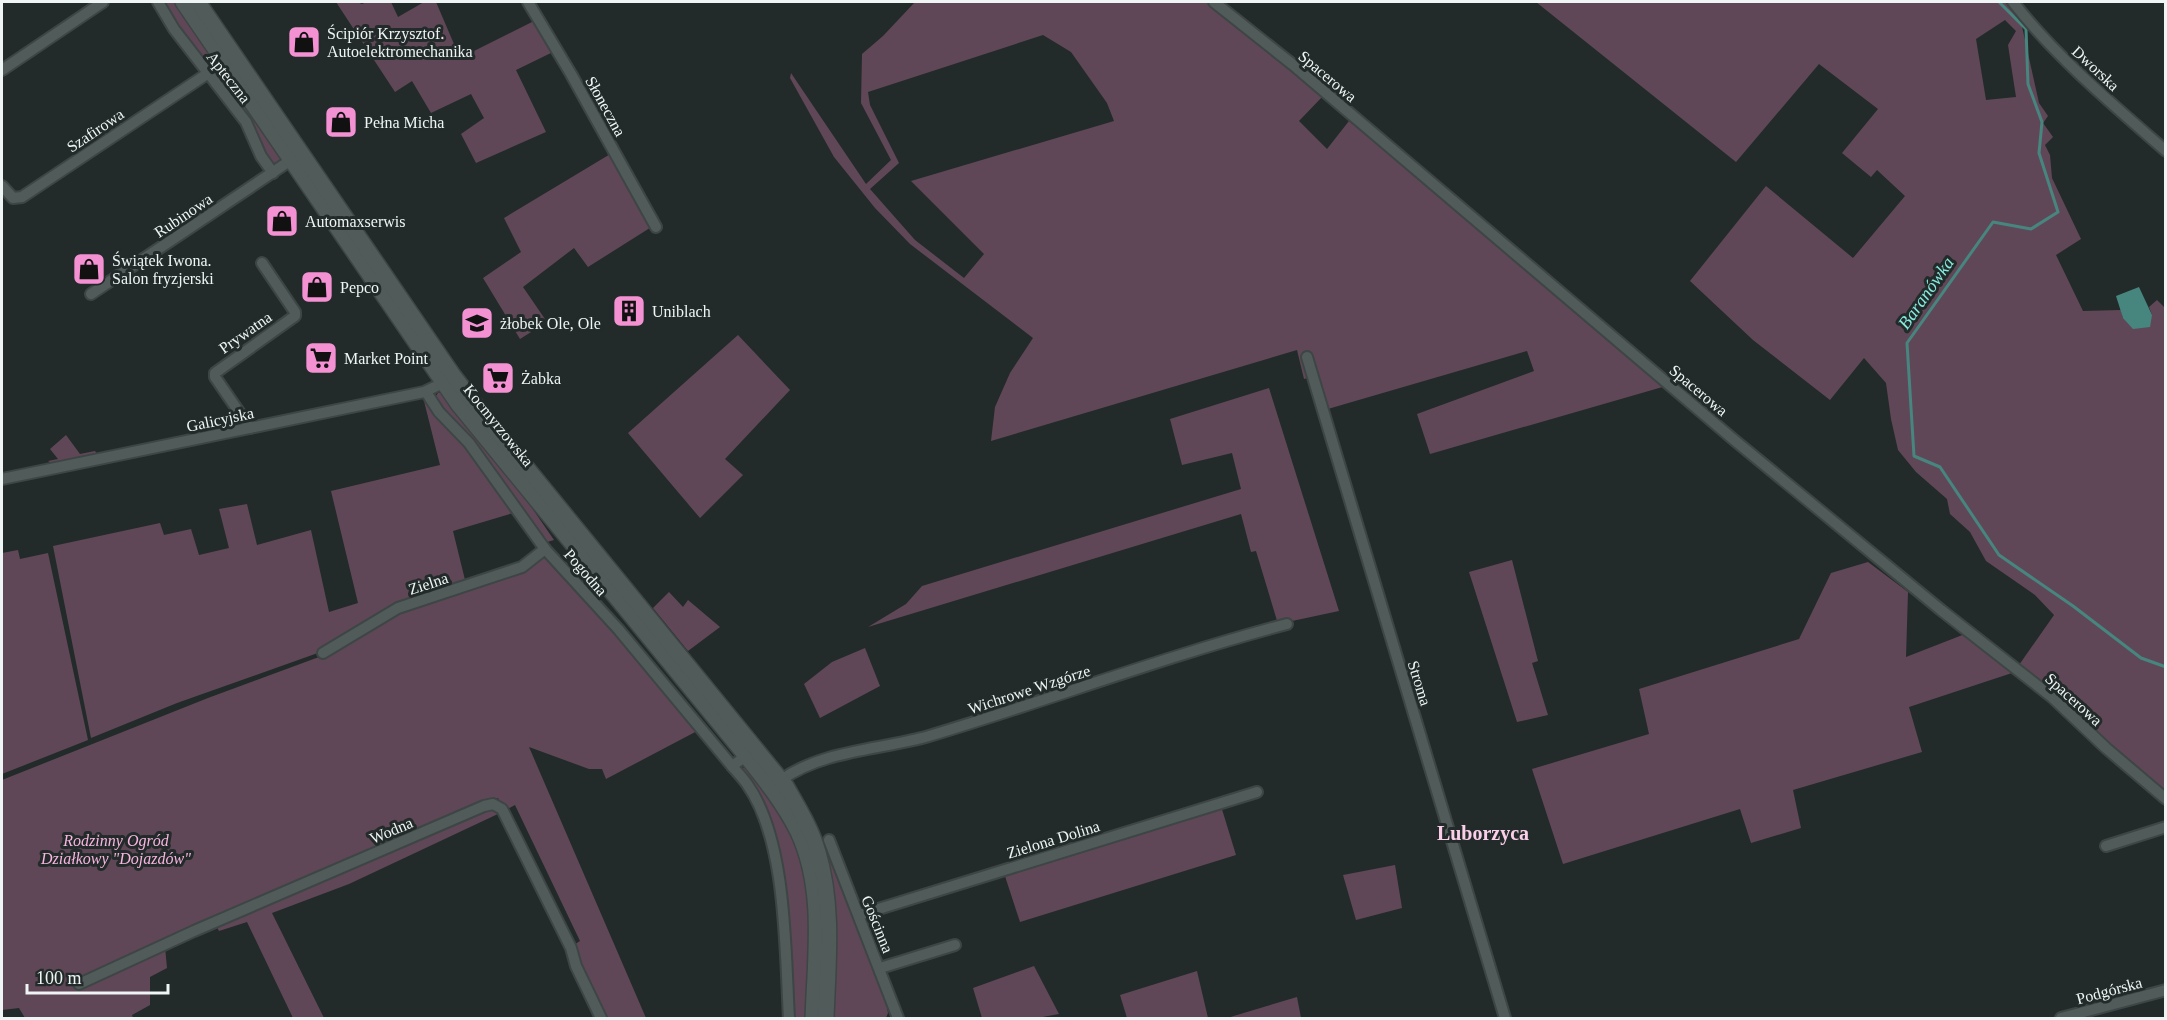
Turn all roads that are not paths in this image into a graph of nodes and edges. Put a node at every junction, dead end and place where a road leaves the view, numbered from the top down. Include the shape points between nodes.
1 (103, 2) edge
2 (158, 2) edge
3 (183, 2) edge
4 (198, 2) edge
5 (528, 2) edge
6 (1214, 2) edge
7 (2013, 2) edge
8 (2, 70) edge
9 (207, 74) junction
10 (2166, 151) edge
11 (291, 160) junction
12 (273, 173) junction
13 (2, 186) edge
14 (656, 227) dead end
15 (262, 263) dead end
16 (91, 294) dead end
17 (1307, 357) dead end
18 (443, 383) junction
19 (426, 392) junction
20 (250, 428) junction
21 (2, 479) edge
22 (545, 549) junction
23 (1287, 624) dead end
24 (664, 647) junction
25 (323, 653) dead end
26 (746, 756) junction
27 (732, 766) junction
28 (781, 780) junction
29 (1257, 792) dead end
30 (2166, 799) edge
31 (2166, 828) edge
32 (829, 840) dead end
33 (2106, 846) dead end
34 (859, 915) junction
35 (955, 945) dead end
36 (880, 968) junction
37 (80, 984) dead end
38 (2166, 990) edge
39 (601, 1018) edge
40 (789, 1018) edge
41 (813, 1018) edge
42 (826, 1018) edge
43 (898, 1018) edge
44 (1505, 1018) edge
45 (2061, 1018) edge

1 - 8 street
2 - 9 street, Apteczna
3 - 11 main road, Kocmyrzowska
4 - 24 main road, Kocmyrzowska via 453,375
5 - 14 street, Słoneczna
6 - 30 street, Spacerowa via 1733,439 2052,696
7 - 10 street, Dworska via 2081,77
9 - 12 street, Apteczna via 246,122
9 - 13 street, Szafirowa via 22,197 13,198
11 - 12 street, Rubinowa
11 - 18 main road, Kocmyrzowska
12 - 16 street, Rubinowa
15 - 20 street, Prywatna via 295,316 214,373
17 - 44 street, Stroma
18 - 19 street, Galicyjska
18 - 24 main road, Kocmyrzowska via 489,443
19 - 20 street, Galicyjska
19 - 22 street, Pogodna via 469,443
20 - 21 street, Galicyjska
22 - 25 street, Zielna via 522,567 398,608
22 - 27 street, Pogodna via 619,630
23 - 28 street, Wichrowe Wzgórze via 921,738 828,758
24 - 26 main road
24 - 28 main road
26 - 27 street
26 - 41 main road via 788,813 810,871 816,921
27 - 40 street, Pogodna via 748,785 766,822 778,866
28 - 42 main road via 805,818 823,871 829,929
29 - 34 street, Zielona Dolina
31 - 33 street
32 - 34 street, Gościnna
34 - 36 street, Gościnna
35 - 36 street
36 - 43 street, Gościnna
37 - 39 street, Wodna via 194,931 493,804 502,809
38 - 45 street, Podgórska

